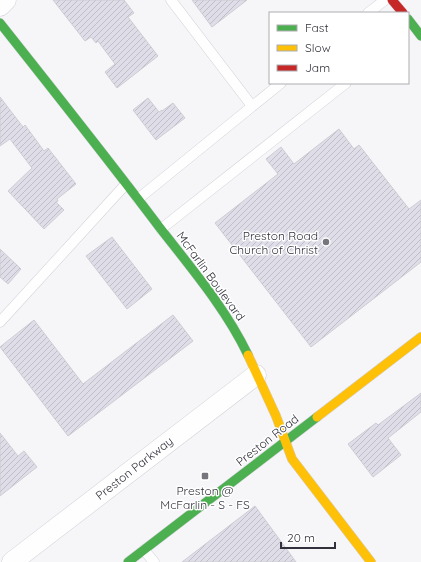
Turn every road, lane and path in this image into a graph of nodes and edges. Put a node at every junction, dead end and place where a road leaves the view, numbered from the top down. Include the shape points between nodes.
1 (6, 0) edge
2 (171, 0) edge
3 (385, 0) edge
4 (392, 0) edge
5 (0, 6) edge
6 (369, 12) edge
7 (402, 12) edge
8 (409, 20) edge
9 (0, 23) edge
10 (421, 36) edge
11 (280, 84) edge
12 (345, 84) edge
13 (252, 106) junction
14 (126, 184) junction
15 (138, 199) junction
16 (161, 229) junction
17 (0, 322) edge
18 (420, 340) edge
19 (256, 375) junction
20 (285, 442) junction
21 (144, 550) junction
22 (12, 562) edge
23 (128, 562) edge
24 (154, 562) edge
25 (371, 562) edge

1 - 5 street
2 - 13 lane
3 - 6 lane
4 - 7 street
8 - 10 street
9 - 14 street, McFarlin Boulevard
11 - 13 lane
12 - 16 lane
13 - 15 lane
14 - 15 street, McFarlin Boulevard
14 - 17 lane
15 - 16 street, McFarlin Boulevard
16 - 19 street, McFarlin Boulevard via 221,308 237,333
18 - 20 street, Preston Road
19 - 20 street, McFarlin Boulevard via 276,416
19 - 22 street, Preston Parkway
20 - 21 street, Preston Road
20 - 25 street, McFarlin Boulevard via 292,459
21 - 23 street, Preston Road
21 - 24 lane

